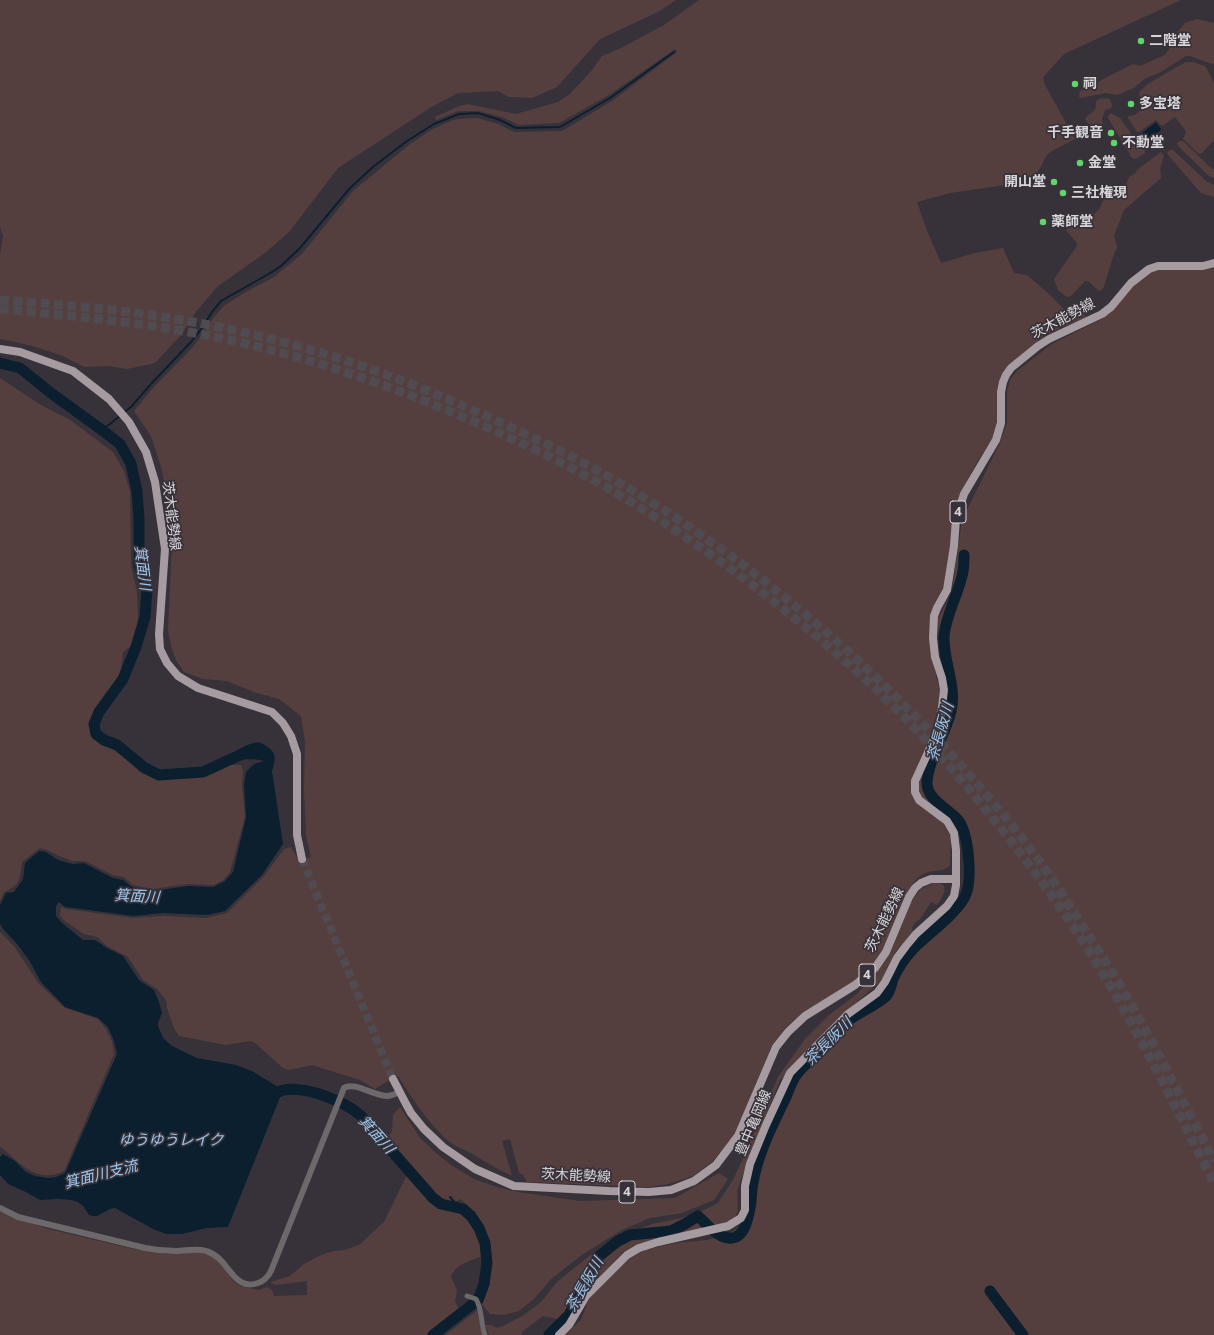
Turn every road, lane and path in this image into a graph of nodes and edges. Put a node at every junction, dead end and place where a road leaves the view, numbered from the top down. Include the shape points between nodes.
1 (1214, 263) edge
2 (0, 349) edge
3 (302, 859) tunnel mouth
4 (956, 879) junction
5 (393, 1079) tunnel mouth
6 (400, 1094) junction
7 (0, 1208) edge
8 (466, 1296) dead end
9 (485, 1335) edge
10 (559, 1335) edge

1 - 4 main road, 茨木能勢線 / 4 via 1203,266 1158,266 1149,269 1131,283 1102,314 1038,346 1011,368 1003,382 1001,423 996,440 964,494 956,519 947,590 934,616 935,657 944,690 937,732 915,782 915,792 919,800 947,821 954,833
2 - 3 main road, 茨木能勢線 via 20,352 72,371 109,399 129,422 146,452 155,482 164,542 160,649 178,676 198,688 272,712 283,723 297,754 297,835
4 - 6 main road, 茨木能勢線 / 4 via 932,879 915,888 886,952 875,968 855,985 805,1016 776,1046 738,1136 716,1166 694,1181 671,1190 649,1192 514,1186 479,1171 451,1153 424,1129
4 - 10 main road, 豊中亀岡線 via 955,894 950,903 916,934 896,958 877,993 848,1014 790,1073 750,1164 745,1186 744,1215 734,1224 639,1248 627,1255 586,1296 569,1326
5 - 6 main road, 茨木能勢線 / 4
6 - 7 street via 380,1096 349,1085 343,1089 271,1271 262,1281 249,1284 239,1281 219,1257 207,1251 161,1251 66,1230 18,1217
8 - 9 street via 476,1299 480,1306

